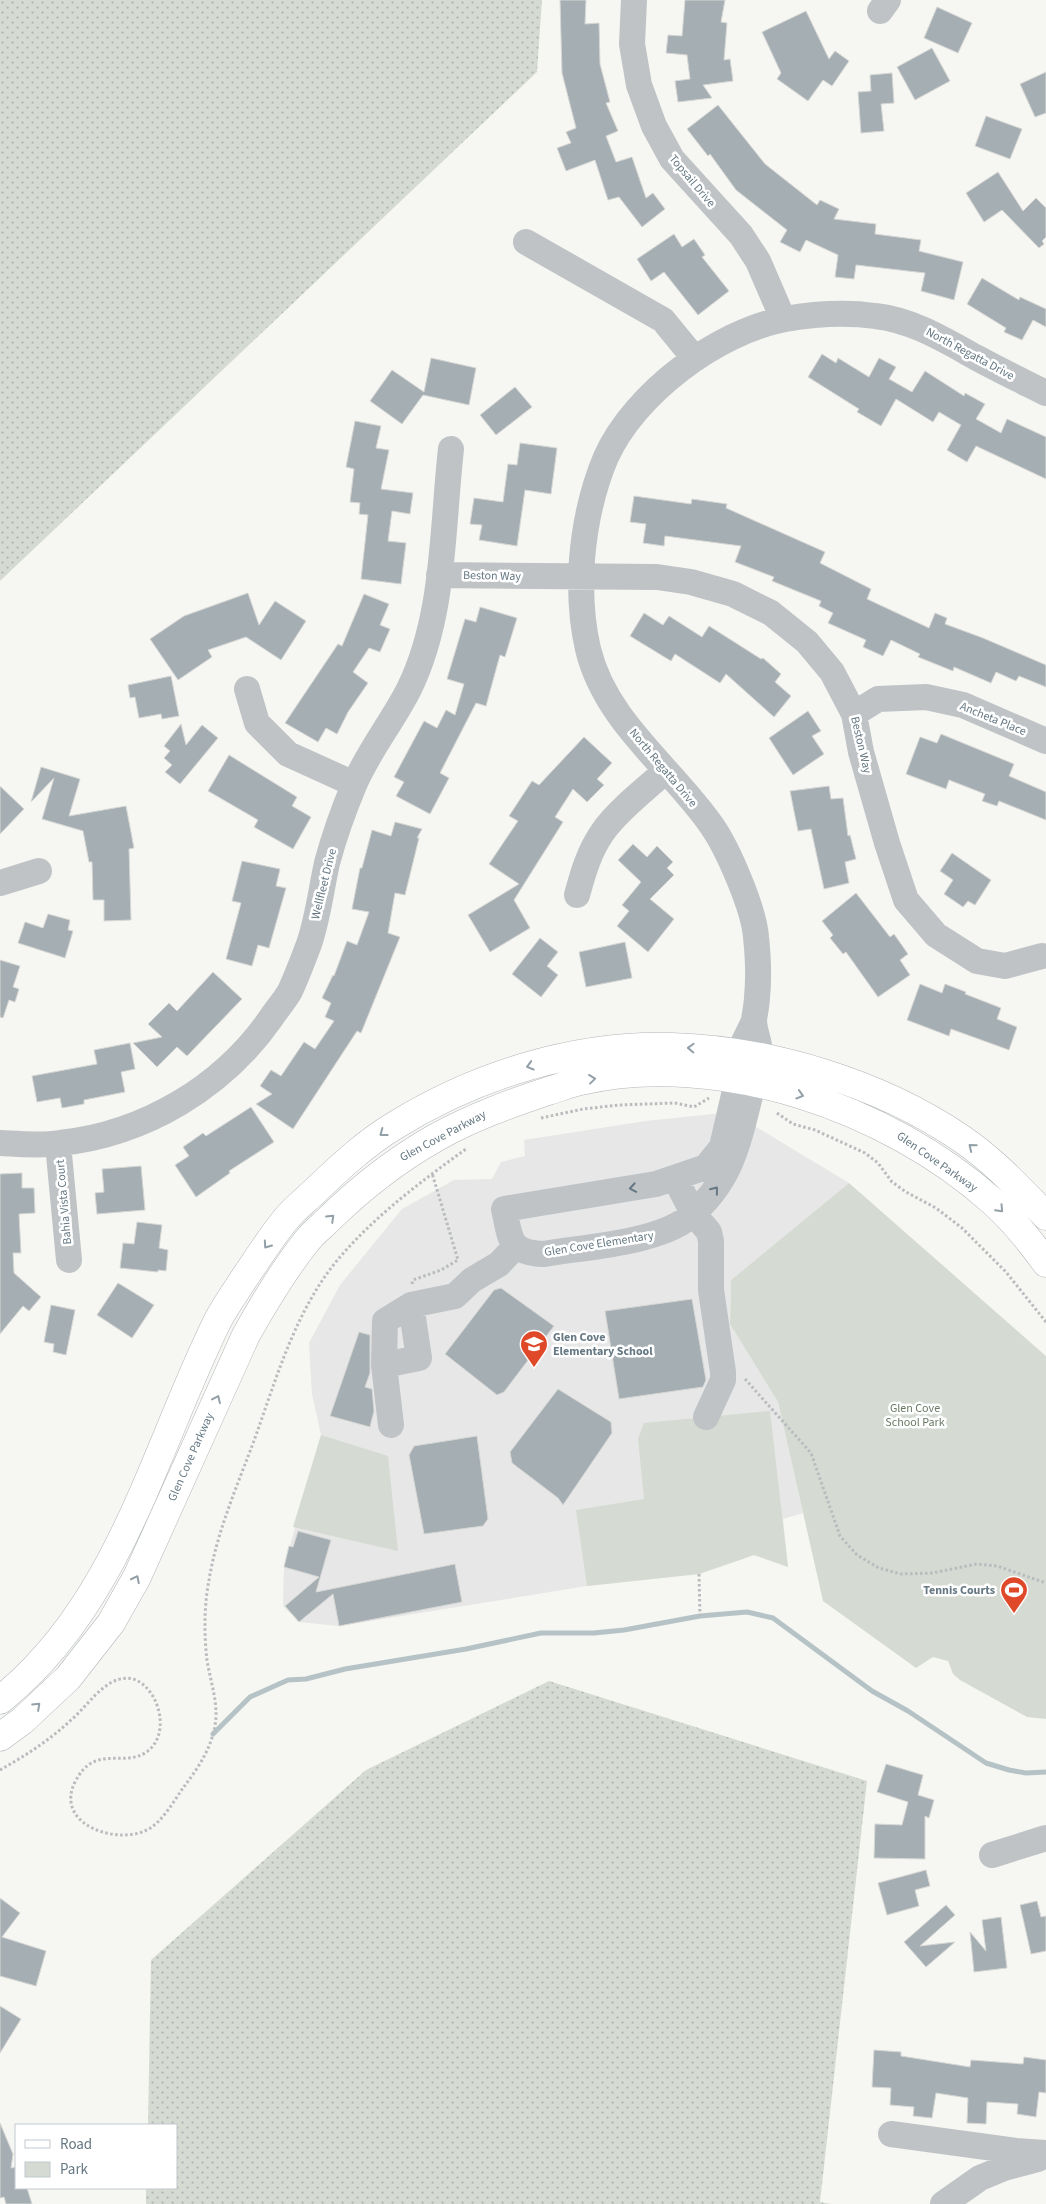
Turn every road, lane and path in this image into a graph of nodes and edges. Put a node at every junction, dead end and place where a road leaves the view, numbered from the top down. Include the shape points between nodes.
1 (634, 0) edge
2 (526, 242) dead end
3 (783, 319) junction
4 (695, 359) junction
5 (1046, 393) edge
6 (451, 449) dead end
7 (439, 575) junction
8 (581, 578) junction
9 (247, 689) dead end
10 (854, 714) junction
11 (1046, 741) edge
12 (666, 771) junction
13 (354, 784) junction
14 (39, 871) dead end
15 (0, 883) edge
16 (577, 895) dead end
17 (1042, 956) dead end
18 (747, 1067) junction
19 (0, 1143) edge
20 (58, 1144) junction
21 (432, 1173) dead end
22 (675, 1178) junction
23 (693, 1213) junction
24 (1046, 1216) edge
25 (515, 1246) junction
26 (69, 1260) dead end
27 (1046, 1262) edge
28 (411, 1305) junction
29 (384, 1365) junction
30 (723, 1372) junction
31 (706, 1417) dead end
32 (391, 1425) dead end
33 (698, 1574) dead end
34 (1046, 1583) edge
35 (206, 1602) dead end
36 (700, 1616) dead end
37 (0, 1700) edge
38 (0, 1737) edge
39 (0, 1770) edge
40 (1046, 1838) edge
41 (992, 1855) dead end
42 (891, 2134) dead end
43 (1046, 2153) edge
44 (1046, 2157) edge
45 (943, 2204) edge

1 - 3 street, Topsail Drive via 632,44 639,85 654,126 672,159 750,248
2 - 4 street via 663,320
3 - 4 street, North Regatta Drive via 740,334
3 - 5 street, North Regatta Drive via 878,316 926,330
4 - 8 street, North Regatta Drive via 660,383 620,432 607,455 591,497 584,533
6 - 7 street, Wellfleet Drive
7 - 8 street, Beston Way
7 - 13 street, Wellfleet Drive via 426,644 409,688
8 - 10 street, Beston Way via 657,577 734,594 771,613 807,642 832,672
8 - 12 street, North Regatta Drive via 583,624 588,652 598,679 631,733
9 - 13 street via 257,723 288,754
10 - 11 street, Ancheta Place via 878,699 926,697 963,704
10 - 17 street, Beston Way via 874,797 906,900 936,935 977,961 1005,966
12 - 16 street via 602,832 586,862
12 - 18 street, North Regatta Drive via 713,827 744,891 756,934 758,992
13 - 20 street, Wellfleet Drive via 328,860 310,941 289,992 265,1026 237,1060 204,1088 171,1107 116,1131
14 - 15 street
18 - 22 street via 722,1148 706,1167
23 -> 18 street, Glen Cove Elementary via 713,1194 733,1158
24 -> 18 main road, Glen Cove Parkway via 1003,1172 962,1138 894,1101 816,1071
18 -> 27 main road, Glen Cove Parkway via 900,1135 993,1201
18 -> 37 main road, Glen Cove Parkway via 701,1048 649,1046 603,1050 513,1071 496,1076 393,1126 343,1163 287,1217 220,1316 135,1510 91,1598 54,1649
38 -> 18 main road, Glen Cove Parkway via 68,1678 111,1623 137,1577 238,1352 264,1302 307,1240 345,1203 400,1158 470,1119 513,1101 581,1080 640,1073 690,1074
19 - 20 street, Wellfleet Drive
20 - 26 street, Bahia Vista Court
21 - 28 path via 458,1260 413,1280
22 - 23 street
22 -> 25 street via 504,1209
23 - 25 street, Glen Cove Elementary via 661,1234 544,1254 528,1253
23 - 30 street via 709,1232 711,1241 711,1290
25 - 28 street via 499,1264 472,1280 455,1296
28 - 29 street via 385,1321
28 - 29 street via 419,1358
29 - 32 street
30 - 31 street via 721,1387
30 - 34 path via 733,1369 747,1381 811,1453 840,1536 857,1555 879,1568 901,1574 932,1573 976,1564 997,1566
33 - 36 path
35 - 39 path via 207,1660 217,1713 213,1734 204,1757 188,1782 154,1826 143,1832 113,1835 85,1825 75,1813 72,1799 74,1783 91,1764 116,1756 133,1757 148,1752 156,1739 160,1724 159,1706 153,1693 130,1678 116,1680 103,1687 58,1732
40 - 41 street
42 - 43 street
44 - 45 street via 980,2178

